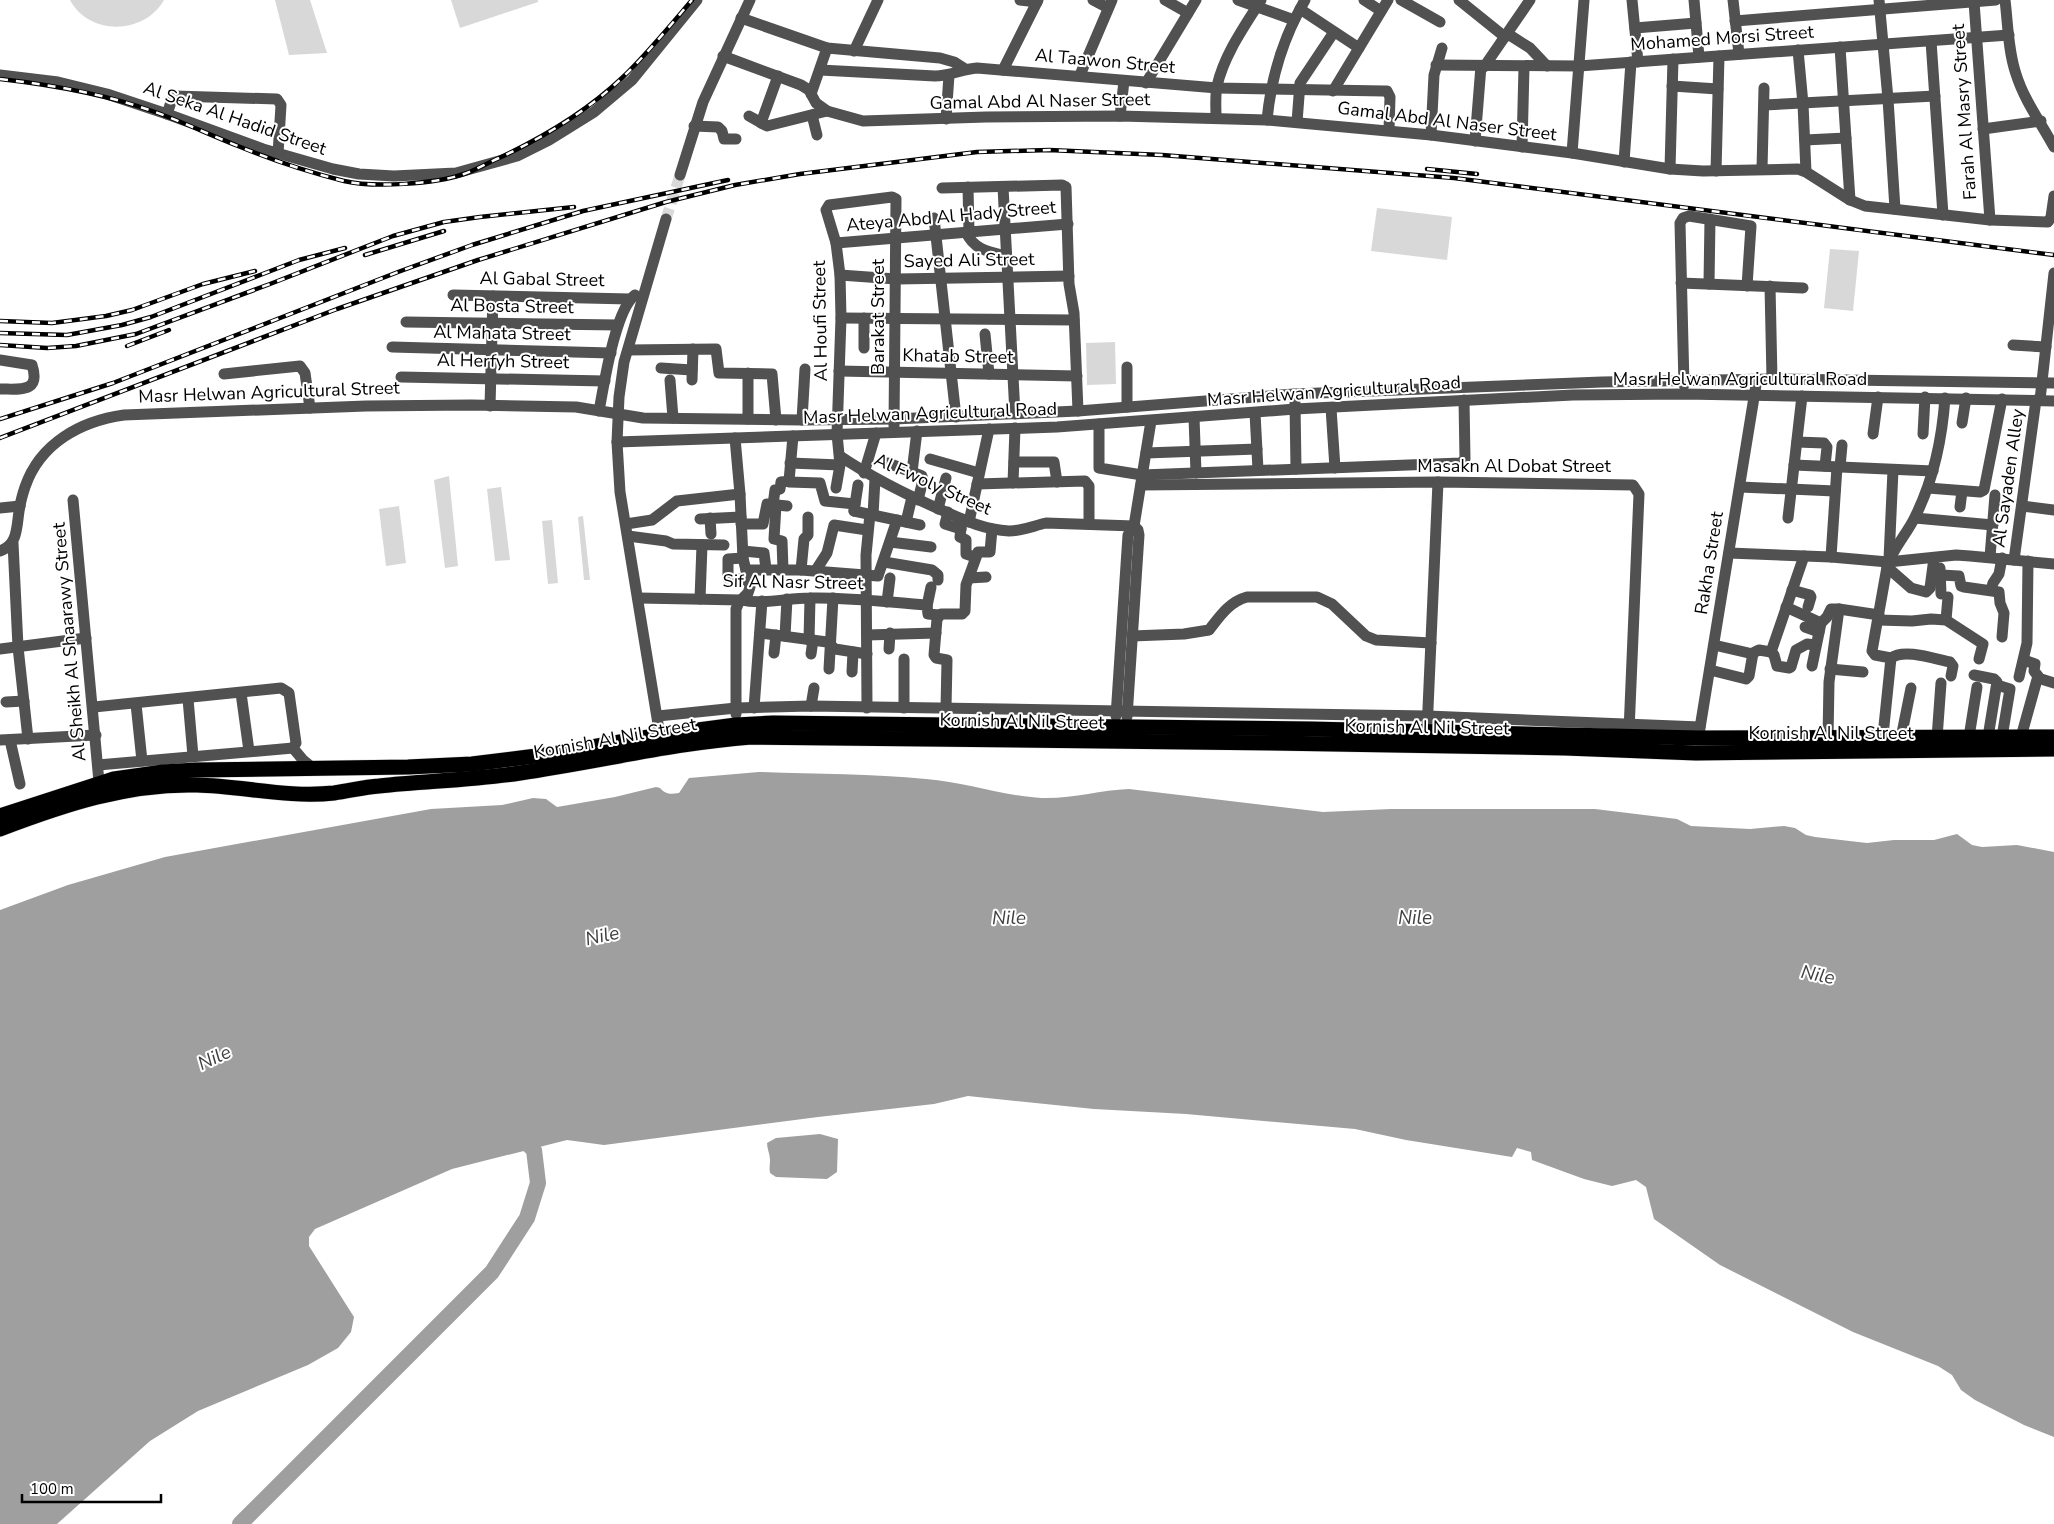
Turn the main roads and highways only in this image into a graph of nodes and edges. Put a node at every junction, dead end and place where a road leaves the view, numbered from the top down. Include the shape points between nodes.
1 (2054, 737) edge
2 (1566, 741) junction
3 (661, 742) junction
4 (1882, 745) junction
5 (2054, 749) edge
6 (331, 768) junction
7 (307, 769) junction
8 (335, 793) junction
9 (298, 794) junction
10 (0, 816) edge
11 (0, 829) edge

1 - 4 highway, Kornish Al Nil Street via 1901,738
2 - 3 highway, Kornish Al Nil Street via 776,737
2 - 3 highway, Kornish Al Nil Street via 1426,732 781,723 736,725
2 - 4 highway, Kornish Al Nil Street via 1696,753
2 - 4 highway, Kornish Al Nil Street via 1629,729 1828,738
3 - 6 highway, Kornish Al Nil Street via 440,766
3 - 8 highway, Kornish Al Nil Street via 520,773
4 - 5 highway, Kornish Al Nil Street
6 - 7 highway, Kornish Al Nil Street
6 - 8 highway via 326,782
7 - 9 highway via 304,786
7 - 10 highway, Kornish Al Nil Street via 179,770 99,782
8 - 9 highway, Kornish Al Nil Street
9 - 11 highway, Kornish Al Nil Street via 214,785 155,786 89,799

